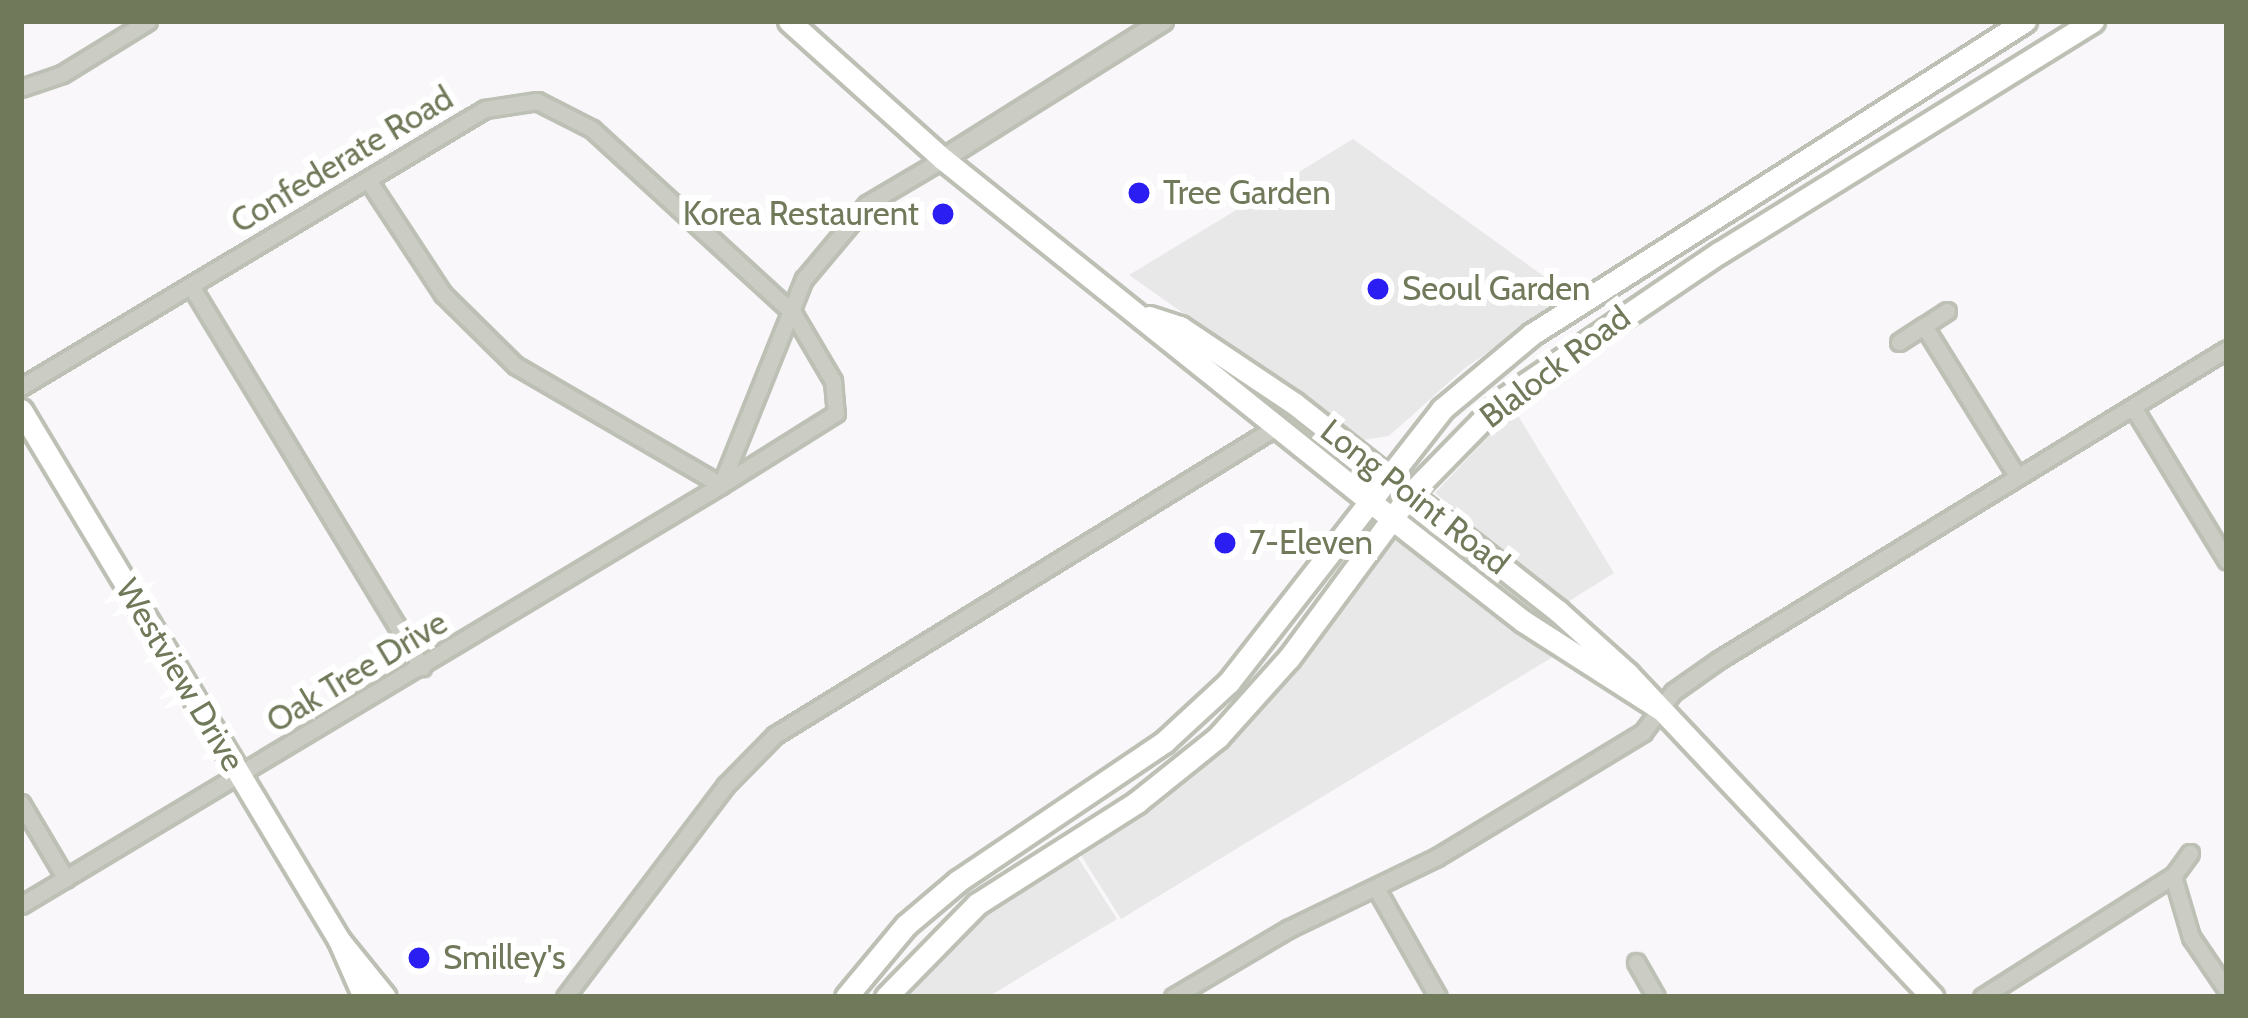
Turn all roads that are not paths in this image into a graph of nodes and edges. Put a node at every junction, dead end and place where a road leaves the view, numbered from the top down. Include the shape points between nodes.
1 (148, 21) edge
2 (789, 21) edge
3 (1162, 21) edge
4 (2029, 21) edge
5 (2093, 21) edge
6 (2050, 47) junction
7 (21, 88) edge
8 (1850, 132) junction
9 (1874, 156) junction
10 (943, 159) junction
11 (368, 180) junction
12 (1701, 224) junction
13 (1719, 253) junction
14 (191, 286) junction
15 (1947, 311) dead end
16 (793, 314) junction
17 (1147, 316) junction
18 (1559, 316) junction
19 (1924, 326) junction
20 (1899, 342) dead end
21 (1577, 345) junction
22 (2227, 349) edge
23 (21, 387) edge
24 (2133, 406) junction
25 (21, 410) edge
26 (1276, 427) junction
27 (1387, 473) junction
28 (2017, 476) junction
29 (721, 485) junction
30 (1411, 493) junction
31 (1366, 498) junction
32 (1391, 518) junction
33 (2227, 561) edge
34 (422, 668) junction
35 (1229, 682) junction
36 (1255, 700) junction
37 (1660, 709) junction
38 (241, 776) junction
39 (21, 803) edge
40 (1066, 807) junction
41 (1081, 835) junction
42 (2190, 853) dead end
43 (2173, 876) junction
44 (66, 879) junction
45 (1376, 887) junction
46 (21, 905) edge
47 (339, 940) junction
48 (1636, 962) dead end
49 (865, 973) junction
50 (2227, 990) edge
51 (888, 994) edge
52 (364, 997) edge
53 (385, 997) edge
54 (565, 997) edge
55 (846, 997) edge
56 (1173, 997) edge
57 (1438, 997) edge
58 (1655, 997) edge
59 (1932, 997) edge
60 (1982, 997) edge

1 - 7 street via 62,74
2 - 10 main road, Long Point Road
3 - 10 street
4 - 6 main road
4 - 8 main road, Blalock Road
5 - 6 main road, Blalock Road
6 - 9 main road, Blalock Road
8 - 9 main road
8 - 12 main road, Blalock Road
9 - 13 main road, Blalock Road
10 - 16 street via 867,204 804,279
10 - 17 main road, Long Point Road
11 - 14 street, Confederate Road
11 - 16 street, Confederate Road via 485,109 537,101 592,129
11 - 29 street via 443,294 515,365
12 - 13 main road
12 - 18 main road, Blalock Road
13 - 21 main road, Blalock Road
14 - 23 street, Confederate Road
14 - 34 street
15 - 19 street
16 - 29 street
16 - 29 street, Oak Tree Drive via 833,380 836,412
17 - 26 main road, Long Point Road
17 - 27 main road, Long Point Road via 1180,327
18 - 21 main road
18 - 27 main road, Blalock Road via 1442,409
19 - 20 street
19 - 28 street
21 - 30 main road, Blalock Road via 1503,399
22 - 24 street
24 - 28 street
24 - 33 street
25 - 38 main road, Westview Drive
26 - 31 main road, Long Point Road
26 - 54 street via 775,736 726,785
27 - 30 main road, Long Point Road
27 - 31 main road, Blalock Road
28 - 37 street via 1720,659
29 - 34 street, Oak Tree Drive
30 - 32 main road, Blalock Road
30 - 37 main road, Long Point Road via 1558,611
31 - 32 main road, Long Point Road
31 - 35 main road, Blalock Road
32 - 36 main road, Blalock Road
32 - 37 main road, Long Point Road via 1523,621
34 - 38 street, Oak Tree Drive
35 - 36 main road
35 - 40 main road, Blalock Road via 1164,742
36 - 41 main road, Blalock Road via 1180,770
37 - 45 street via 1643,732
37 - 59 main road, Long Point Road
38 - 44 street, Oak Tree Drive
38 - 47 main road, Westview Drive
39 - 44 street
40 - 41 main road
40 - 49 main road, Blalock Road via 958,881
41 - 51 main road, Blalock Road via 977,904
42 - 43 street
43 - 50 street via 2191,937
43 - 60 street
44 - 46 street, Oak Tree Drive
45 - 56 street
45 - 57 street
47 - 52 main road, Westview Drive
47 - 53 main road, Westview Drive
48 - 58 street
49 - 51 main road
49 - 55 main road, Blalock Road

